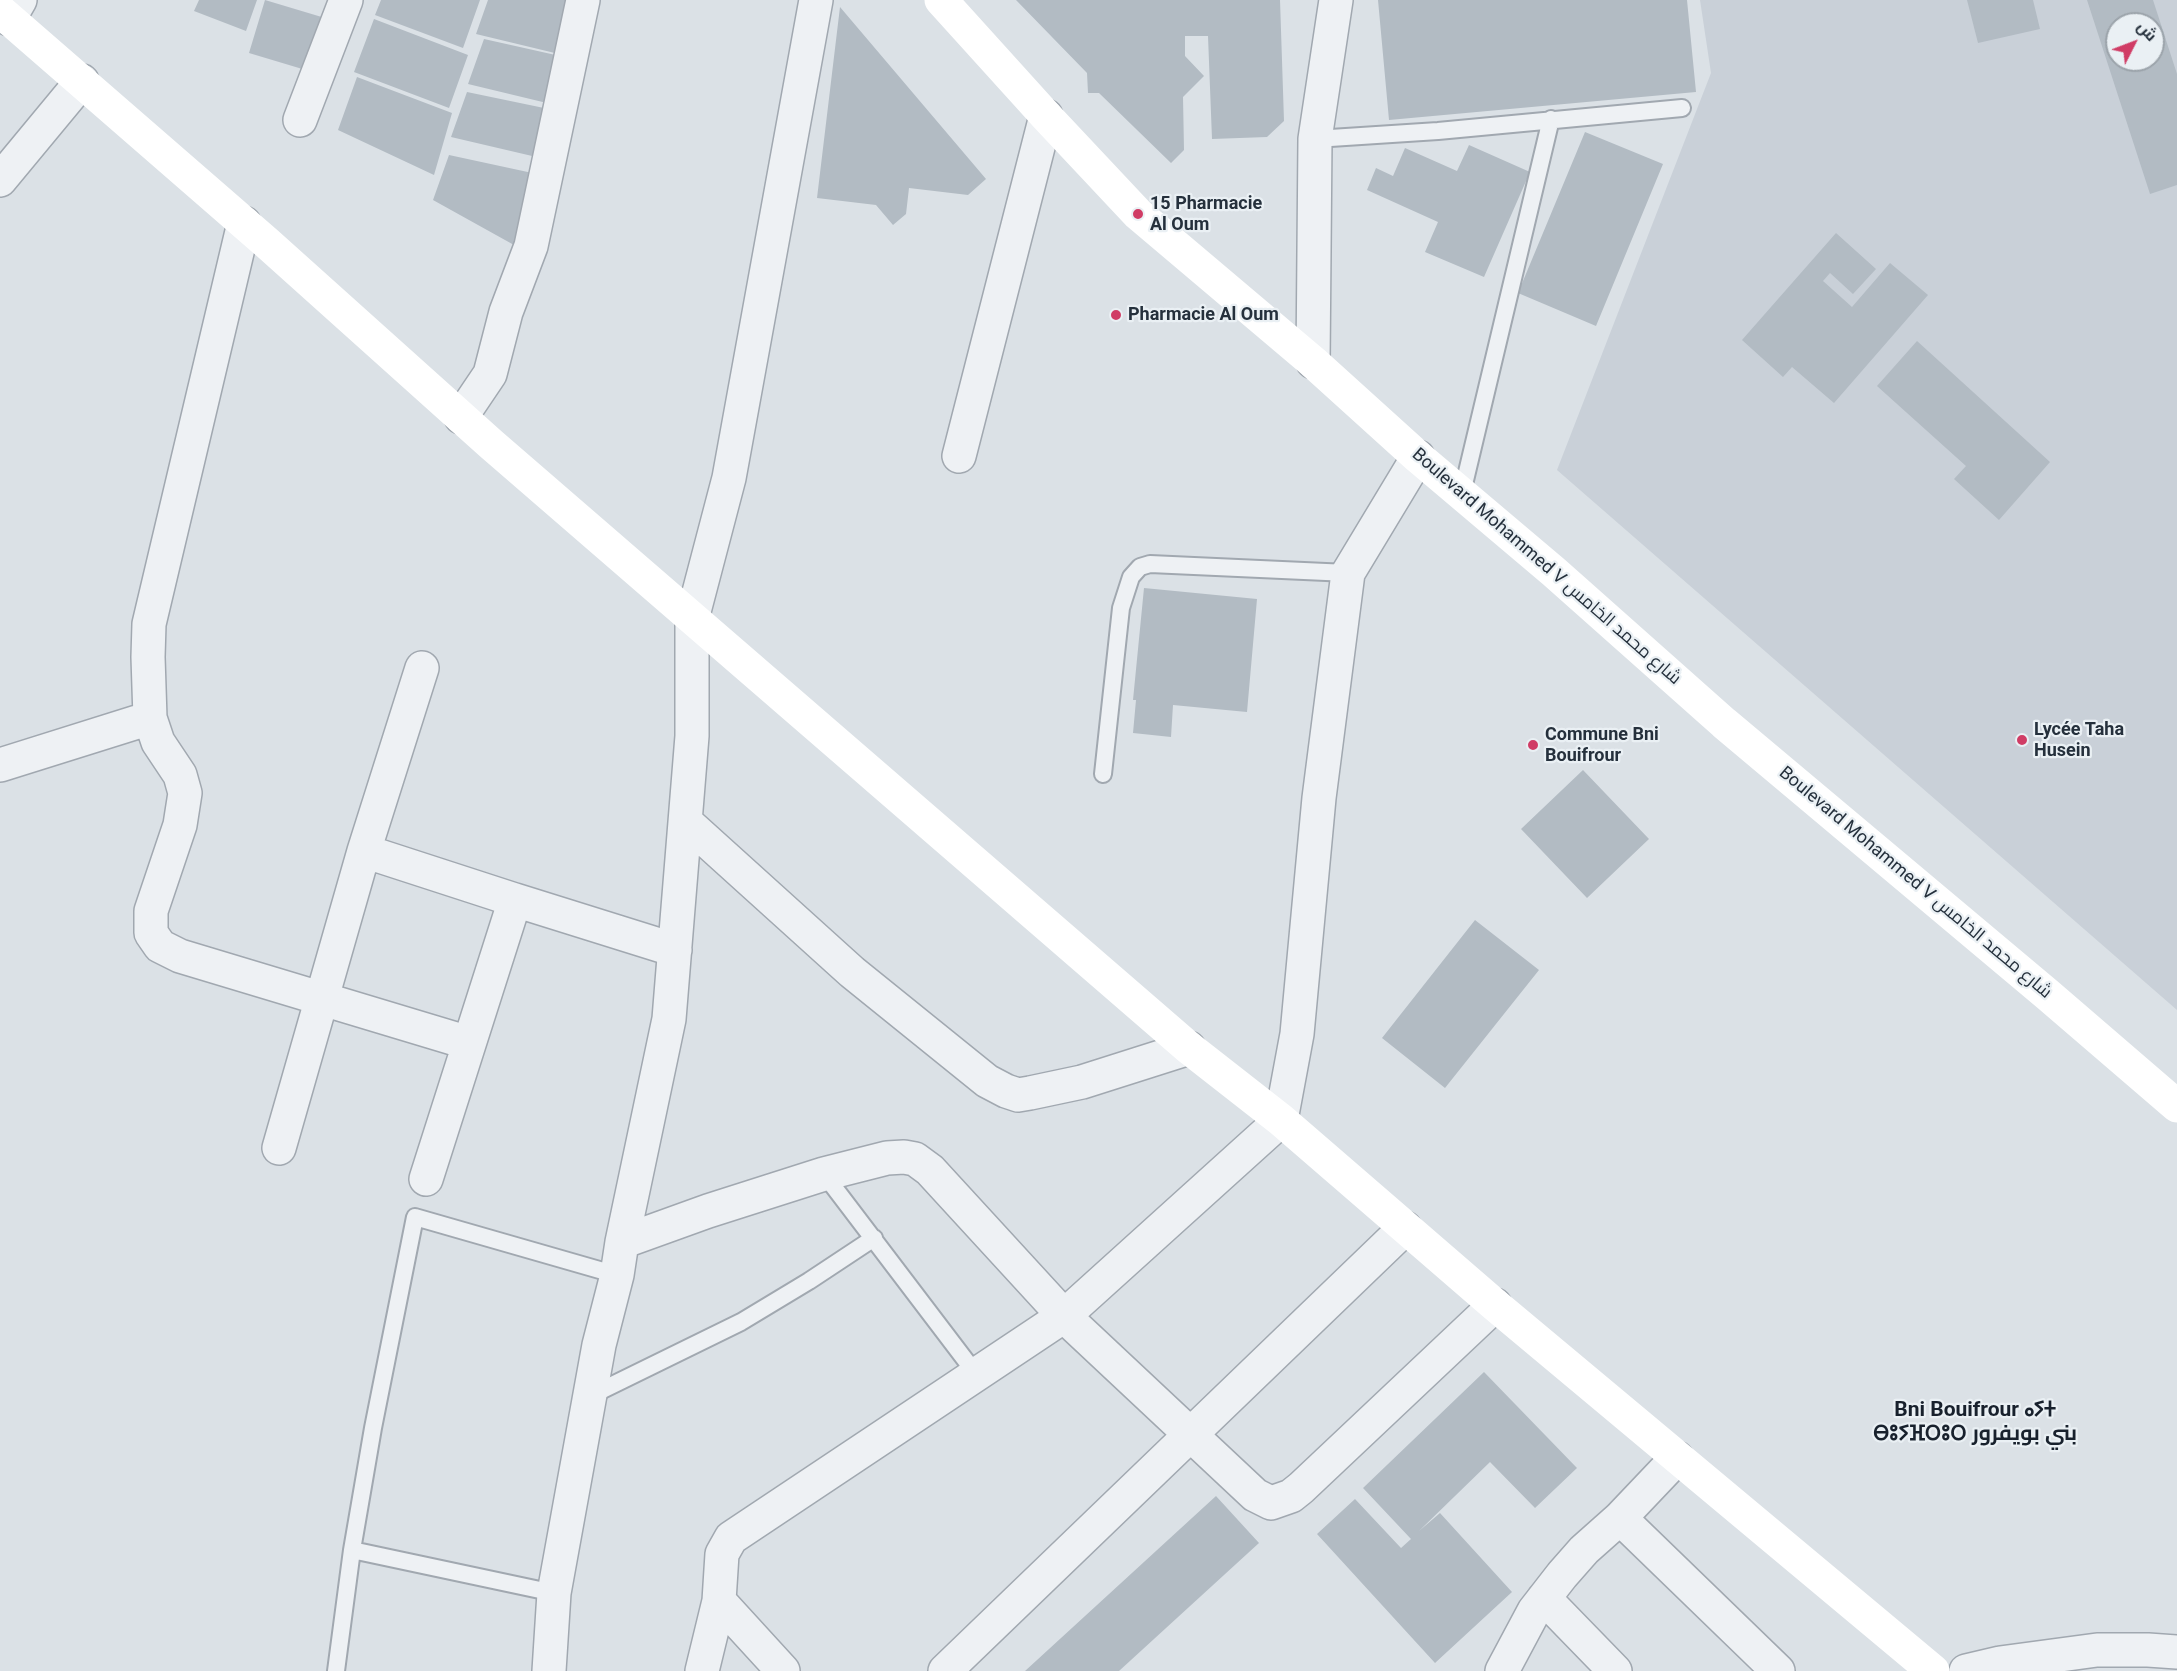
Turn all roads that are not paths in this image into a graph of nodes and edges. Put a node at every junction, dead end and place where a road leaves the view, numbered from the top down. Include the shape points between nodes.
1 (346, 0) edge
2 (583, 0) edge
3 (816, 0) edge
4 (941, 0) edge
5 (1335, 0) edge
6 (10, 10) edge
7 (82, 81) junction
8 (1682, 108) dead end
9 (1046, 116) junction
10 (1551, 119) junction
11 (300, 120) dead end
12 (1315, 139) junction
13 (0, 180) edge
14 (244, 223) junction
15 (1313, 362) junction
16 (461, 417) junction
17 (959, 456) dead end
18 (1418, 457) junction
19 (1462, 494) junction
20 (1348, 573) junction
21 (692, 619) junction
22 (422, 668) dead end
23 (150, 718) junction
24 (0, 765) edge
25 (1103, 774) dead end
26 (686, 822) junction
27 (364, 851) junction
28 (515, 900) junction
29 (675, 950) junction
30 (321, 998) junction
31 (469, 1043) junction
32 (1189, 1048) junction
33 (2177, 1106) edge
34 (1281, 1120) junction
35 (279, 1148) dead end
36 (824, 1174) junction
37 (426, 1179) dead end
38 (1405, 1228) junction
39 (874, 1238) junction
40 (622, 1242) junction
41 (617, 1275) junction
42 (1495, 1305) junction
43 (1065, 1316) junction
44 (976, 1374) junction
45 (592, 1395) junction
46 (1191, 1434) junction
47 (1677, 1458) junction
48 (1620, 1518) junction
49 (352, 1550) junction
50 (554, 1593) junction
51 (1544, 1598) junction
52 (719, 1600) junction
53 (2177, 1652) edge
54 (336, 1671) edge
55 (549, 1671) edge
56 (702, 1671) edge
57 (783, 1671) edge
58 (945, 1671) edge
59 (1502, 1671) edge
60 (1615, 1671) edge
61 (1778, 1671) edge
62 (1933, 1671) edge
63 (1966, 1671) edge

1 - 11 street
2 - 16 street via 531,246 490,374
3 - 21 street via 729,478
4 - 9 street, Boulevard Mohammed V شارع محمد الخامس
5 - 12 street
6 - 7 street
7 - 13 street
7 - 14 street
8 - 10 lane
9 - 15 street, Boulevard Mohammed V شارع محمد الخامس via 1138,214
9 - 17 street
10 - 12 lane
10 - 19 lane
12 - 15 street
14 - 16 street
14 - 23 street via 149,624
15 - 18 street, Boulevard Mohammed V شارع محمد الخامس
16 - 21 street
18 - 19 street, Boulevard Mohammed V شارع محمد الخامس
18 - 20 street
19 - 33 street, Boulevard Mohammed V شارع محمد الخامس via 1724,723
20 - 25 lane via 1150,564 1140,567 1131,577 1121,608
20 - 34 street via 1320,798 1297,1034
21 - 26 street via 692,735
21 - 32 street
22 - 27 street
23 - 24 street
23 - 30 street via 158,742 180,774 185,793 180,825 151,911 154,939 180,956
26 - 29 street
26 - 32 street via 852,972 987,1081 1006,1091 1018,1095 1082,1082
27 - 28 street
27 - 30 street
28 - 29 street
28 - 31 street
29 - 40 street via 669,1018
30 - 31 street
30 - 35 street
31 - 37 street
32 - 34 street
34 - 38 street
34 - 43 street
36 - 39 lane
36 - 40 street
36 - 43 street via 887,1158 904,1156 921,1162
38 - 42 street
38 - 46 street
39 - 44 lane
39 - 45 lane via 741,1322
40 - 41 street
41 - 45 street via 599,1345
41 - 49 lane via 415,1217
42 - 46 street via 1286,1499 1270,1503 1255,1495
42 - 47 street
43 - 44 street
43 - 46 street
44 - 52 street via 731,1538 722,1554
45 - 50 street
46 - 58 street
47 - 48 street
47 - 62 street
48 - 51 street via 1584,1550
48 - 61 street
49 - 50 lane
49 - 54 lane
50 - 55 street
51 - 59 street
51 - 60 street
52 - 56 street
52 - 57 street
53 - 63 street via 2097,1650

